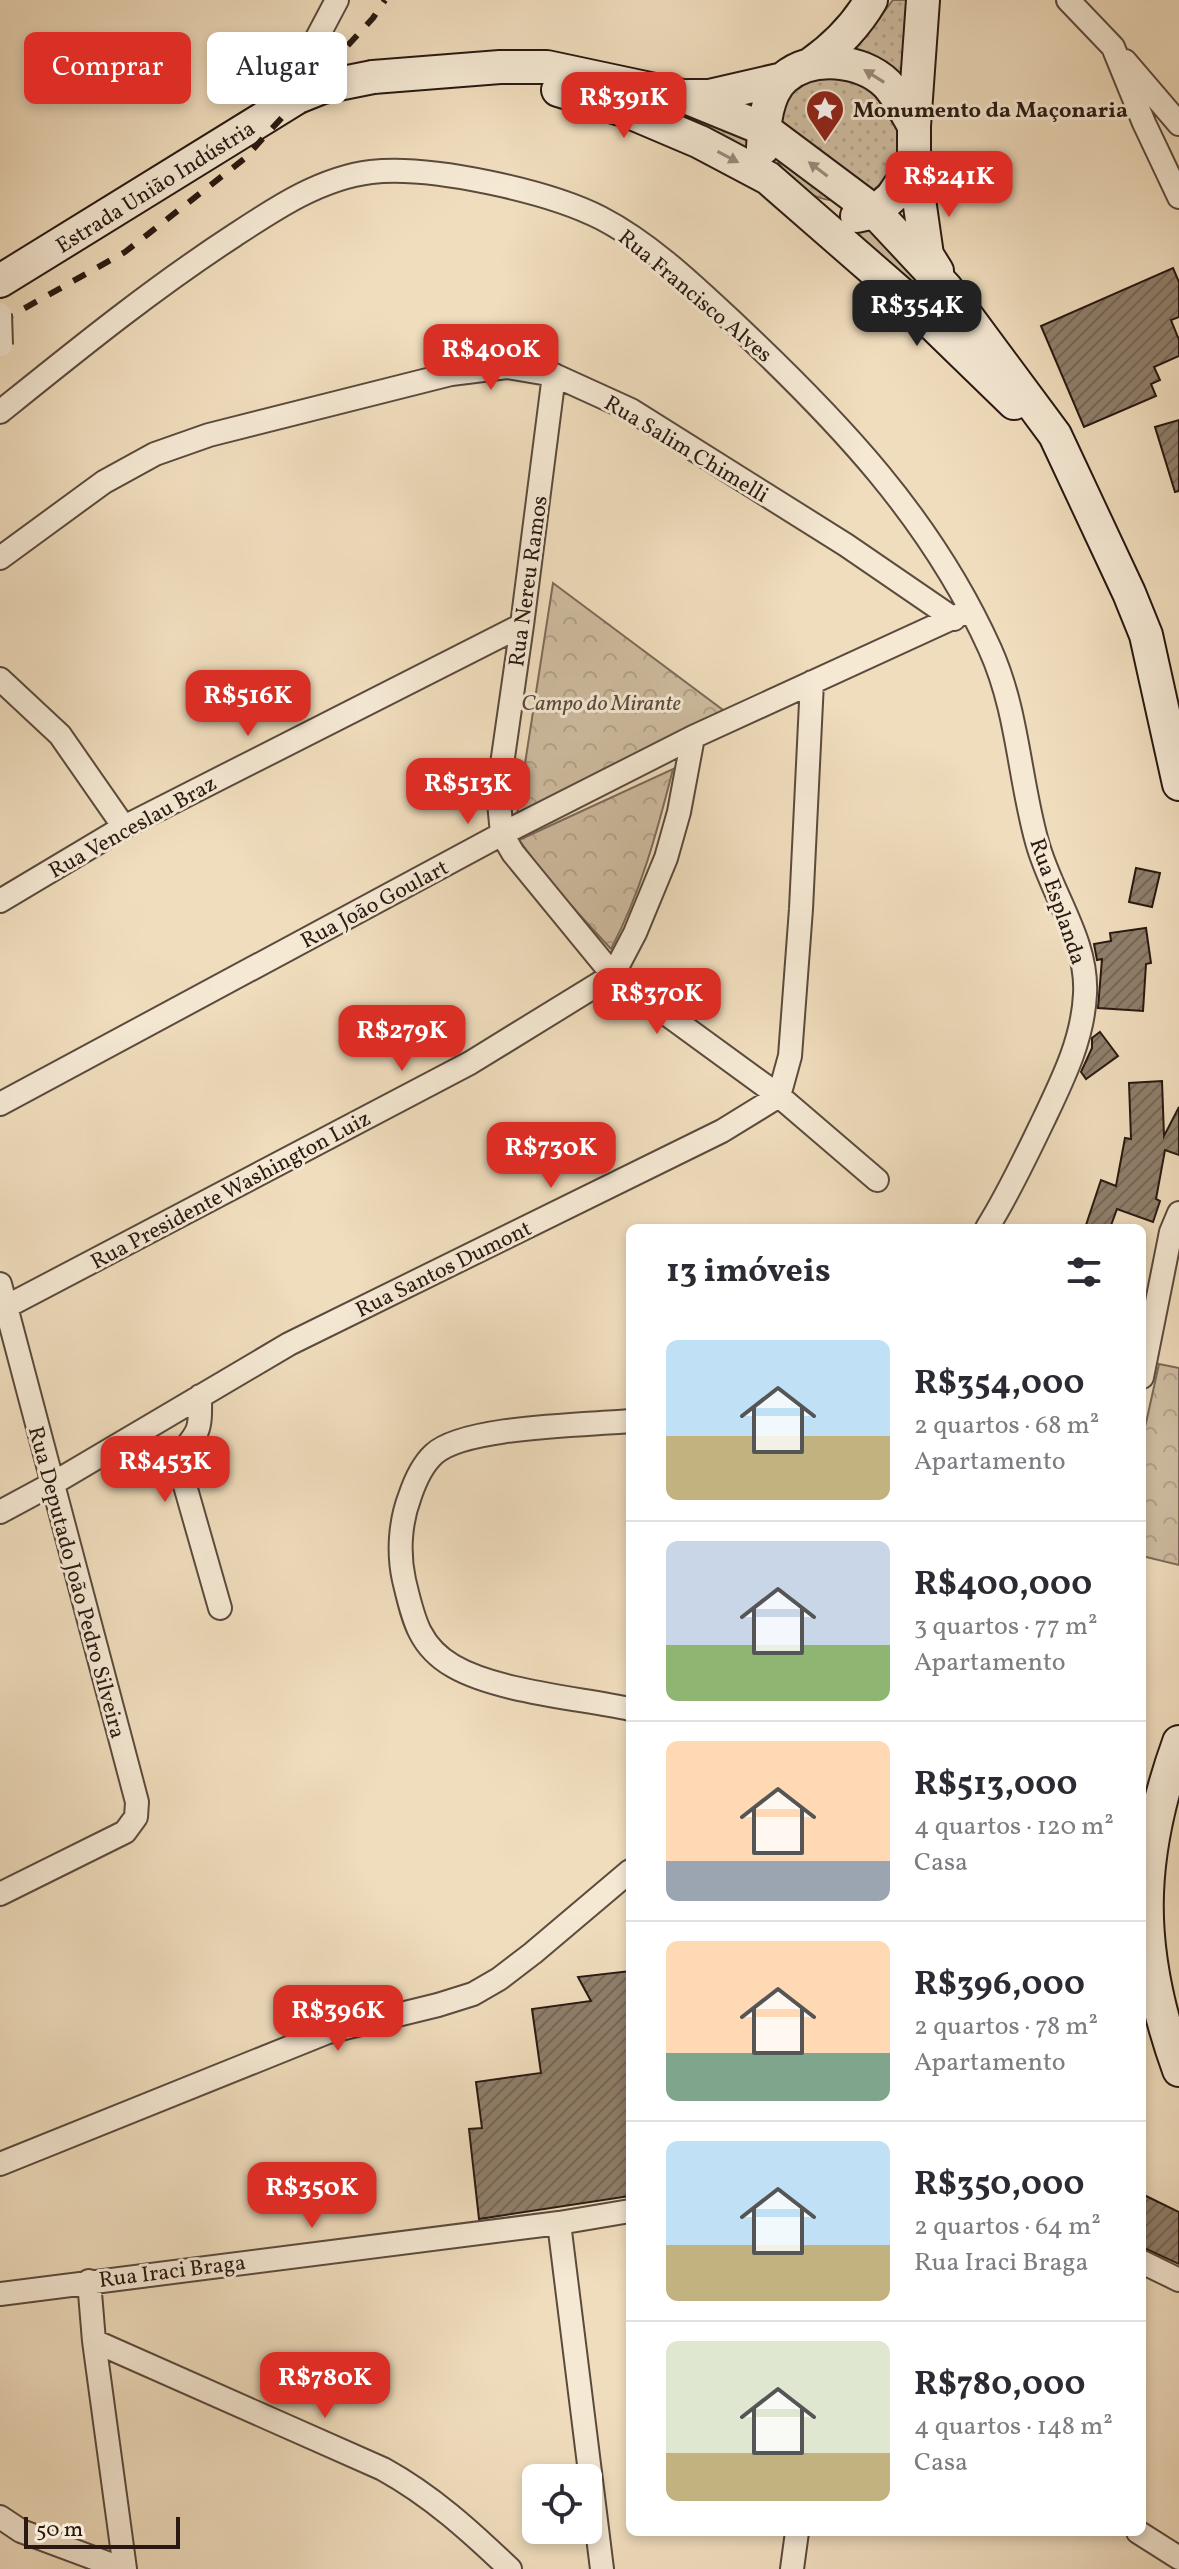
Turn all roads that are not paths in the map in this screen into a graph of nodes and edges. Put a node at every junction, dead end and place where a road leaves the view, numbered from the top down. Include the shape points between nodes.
1 (337, 0) edge
2 (871, 0) edge
3 (923, 0) edge
4 (1068, 0) edge
5 (322, 32) edge
6 (1113, 47) junction
7 (811, 64) junction
8 (500, 67) junction
9 (783, 79) junction
10 (347, 82) edge
11 (683, 96) junction
12 (287, 104) edge
13 (1179, 124) edge
14 (914, 126) junction
15 (764, 129) junction
16 (914, 164) junction
17 (768, 178) junction
18 (1179, 197) edge
19 (875, 212) junction
20 (814, 217) junction
21 (0, 281) edge
22 (946, 288) junction
23 (0, 314) edge
24 (0, 346) edge
25 (554, 375) junction
26 (0, 412) edge
27 (1055, 435) junction
28 (0, 558) edge
29 (962, 615) junction
30 (522, 625) junction
31 (0, 679) edge
32 (812, 682) junction
33 (693, 737) junction
34 (1179, 784) edge
35 (124, 827) junction
36 (502, 834) junction
37 (0, 901) edge
38 (613, 975) junction
39 (779, 1096) junction
40 (0, 1104) edge
41 (877, 1180) dead end
42 (1179, 1213) edge
43 (990, 1224) edge
44 (0, 1284) edge
45 (3, 1308) edge
46 (1146, 1357) edge
47 (200, 1396) junction
48 (626, 1421) edge
49 (52, 1484) junction
50 (0, 1512) edge
51 (220, 1608) dead end
52 (626, 1708) edge
53 (1179, 1742) edge
54 (626, 1874) edge
55 (0, 1894) edge
56 (1179, 2070) edge
57 (0, 2164) edge
58 (626, 2212) edge
59 (559, 2223) junction
60 (1146, 2264) edge
61 (1179, 2280) edge
62 (89, 2281) junction
63 (0, 2294) edge
64 (94, 2341) junction
65 (0, 2517) edge
66 (796, 2536) edge
67 (1144, 2536) edge
68 (1179, 2558) edge
69 (124, 2569) edge
70 (510, 2569) edge
71 (602, 2569) edge
72 (792, 2569) edge

1 - 5 street
2 - 7 main road via 830,51
3 - 14 main road
4 - 6 street
6 - 13 street
6 - 18 street
7 - 9 main road
14 -> 7 main road via 886,83 864,69 838,62
8 - 10 main road, Estrada União Indústria, bridge
8 - 11 main road, Estrada União Indústria via 547,67
8 -> 17 main road, Estrada União Indústria via 534,84 627,111
9 - 11 main road via 709,96
9 - 15 main road
11 - 15 main road, Estrada União Indústria
12 - 21 main road, Estrada União Indústria
14 - 16 main road
15 - 17 main road
19 -> 15 main road, Estrada União Indústria
16 - 19 main road
16 - 22 main road via 927,255
17 - 20 main road, Estrada União Indústria
19 - 20 main road via 837,220
19 - 22 main road, Estrada União Indústria
20 - 27 main road, Estrada União Indústria
22 - 27 main road, Estrada União Indústria
23 - 24 street, bridge
25 - 28 street, Rua Salim Chimelli via 507,367 451,374 209,435 155,454 104,482
25 - 29 street, Rua Salim Chimelli via 631,410
25 - 30 street, Rua Nereu Ramos
26 - 29 street, Rua Francisco Alves via 169,278 278,207 366,172 447,175 548,198 598,217 650,250 742,330 852,439 921,526
27 - 34 main road, Estrada União Indústria via 1146,635
29 - 32 street, Rua João Goulart
29 - 43 street, Rua Esplanda via 1002,676 1037,843 1075,935 1086,987 1075,1049
30 - 35 street, Rua Venceslau Braz
30 - 36 street, Rua Nereu Ramos via 498,792
31 - 35 street via 60,735
32 - 33 street, Rua João Goulart
32 - 39 street via 790,1056
33 - 36 street, Rua João Goulart
33 - 38 street via 666,858
35 - 37 street, Rua Venceslau Braz
36 - 38 street
36 - 40 street, Rua João Goulart
38 - 39 street
38 - 45 street, Rua Presidente Washington Luiz via 470,1063
39 - 41 street
39 - 47 street, Rua Santos Dumont via 708,1138 289,1344
42 - 46 street
44 - 45 street, Rua Deputado João Pedro Silveira
45 - 49 street, Rua Deputado João Pedro Silveira
47 - 49 street, Rua Santos Dumont
47 - 51 street via 199,1426 184,1448 180,1468
48 - 52 street via 494,1433 457,1442 435,1454 416,1478 401,1539 403,1574 417,1628 451,1665 474,1677
49 - 50 street, Rua Santos Dumont
49 - 55 street, Rua Deputado João Pedro Silveira via 137,1802 136,1817 125,1832
53 - 56 main road via 1158,1809 1146,1917 1150,1970
54 - 57 street via 533,1953 473,1994 328,2032
58 - 59 street, Rua Iraci Braga
59 - 62 street, Rua Iraci Braga
59 - 71 street
60 - 61 street
62 - 63 street, Rua Iraci Braga
62 - 64 street
64 - 69 street
64 - 70 street via 383,2469 462,2522
65 - 69 street via 21,2531
66 - 72 street
67 - 68 street

